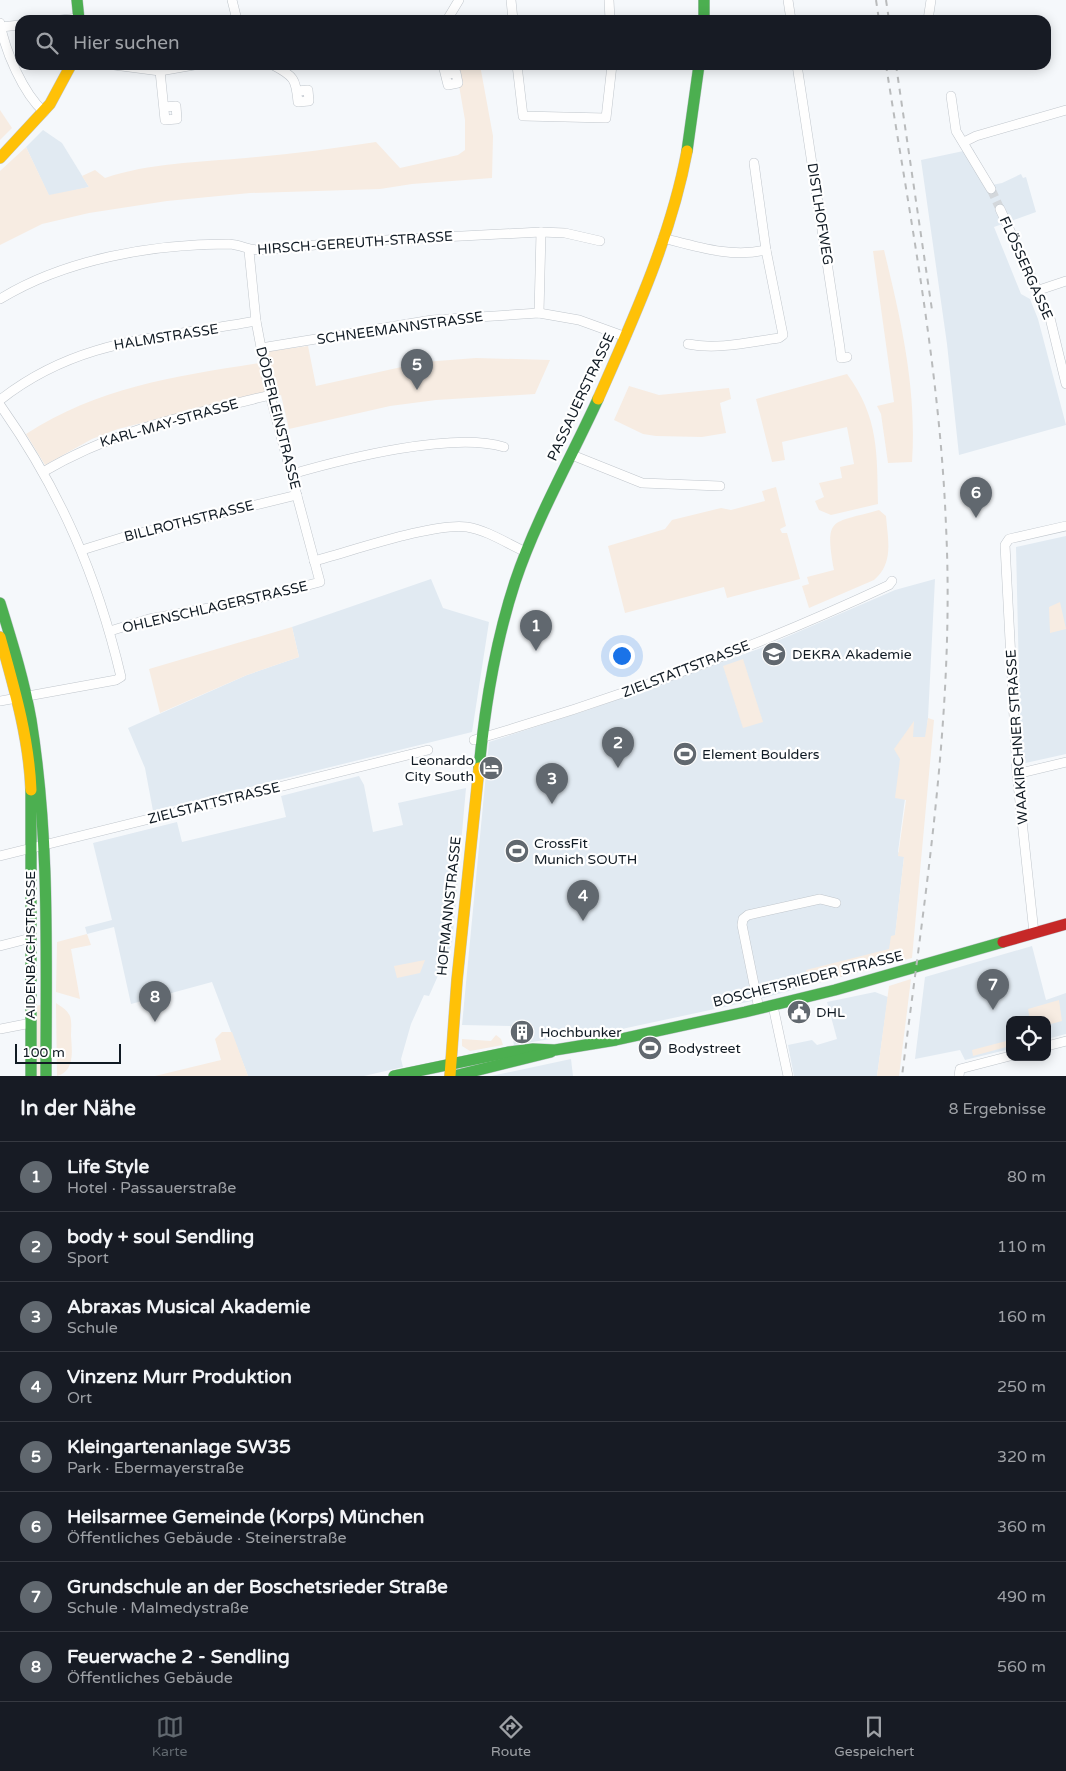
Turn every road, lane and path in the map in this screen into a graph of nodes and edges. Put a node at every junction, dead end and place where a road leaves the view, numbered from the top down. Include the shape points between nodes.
1 (77, 0) edge
2 (232, 0) edge
3 (459, 0) edge
4 (511, 0) edge
5 (608, 0) edge
6 (704, 0) edge
7 (788, 0) edge
8 (931, 0) edge
9 (79, 15) edge
10 (236, 15) edge
11 (450, 15) edge
12 (512, 15) edge
13 (610, 15) edge
14 (704, 15) edge
15 (790, 15) edge
16 (929, 15) edge
17 (0, 25) edge
18 (15, 25) edge
19 (15, 68) edge
20 (16, 70) edge
21 (69, 70) edge
22 (152, 70) edge
23 (166, 70) edge
24 (282, 70) edge
25 (518, 70) edge
26 (611, 70) edge
27 (698, 70) edge
28 (798, 70) edge
29 (160, 71) junction
30 (297, 91) dead end
31 (950, 96) dead end
32 (164, 107) dead end
33 (1066, 110) edge
34 (44, 112) junction
35 (964, 142) junction
36 (0, 158) edge
37 (754, 163) dead end
38 (991, 189) tunnel mouth
39 (1000, 210) tunnel mouth
40 (541, 232) junction
41 (664, 238) junction
42 (600, 241) dead end
43 (249, 250) junction
44 (766, 250) junction
45 (1066, 281) edge
46 (1039, 290) junction
47 (0, 299) edge
48 (540, 313) junction
49 (256, 321) junction
50 (626, 337) junction
51 (688, 344) dead end
52 (261, 348) junction
53 (847, 357) dead end
54 (1066, 384) edge
55 (270, 395) junction
56 (0, 400) edge
57 (0, 404) edge
58 (504, 447) dead end
59 (572, 454) junction
60 (43, 472) junction
61 (292, 474) junction
62 (720, 486) dead end
63 (297, 495) junction
64 (1066, 526) edge
65 (82, 550) junction
66 (526, 552) junction
67 (314, 561) junction
68 (892, 581) dead end
69 (320, 582) joint
70 (0, 603) edge
71 (110, 631) junction
72 (0, 637) edge
73 (23, 697) junction
74 (0, 701) edge
75 (477, 739) junction
76 (428, 750) dead end
77 (1066, 762) edge
78 (1017, 774) junction
79 (44, 845) junction
80 (28, 849) junction
81 (0, 856) edge
82 (836, 903) dead end
83 (1066, 924) edge
84 (1034, 933) junction
85 (31, 938) junction
86 (0, 946) edge
87 (31, 996) junction
88 (45, 996) junction
89 (773, 1006) junction
90 (759, 1009) junction
91 (31, 1023) junction
92 (0, 1030) edge
93 (1066, 1041) edge
94 (1051, 1045) edge
95 (555, 1050) junction
96 (1006, 1057) edge
97 (450, 1070) edge
98 (960, 1073) edge
99 (31, 1076) edge
100 (46, 1076) edge
101 (394, 1076) edge
102 (454, 1076) edge
103 (788, 1076) edge

1 - 9 main road
2 - 10 street
3 - 11 street
4 - 12 street
5 - 13 street
6 - 14 main road
7 - 15 street
8 - 16 street
17 - 18 street
17 - 19 street
20 - 34 street
21 - 34 main road
22 - 29 street
23 - 29 street
24 - 30 street via 292,76
25 - 26 street via 523,116 590,119 606,118
27 - 41 main road, PASSAUERSTRASSE via 683,168
28 - 53 street, DISTLHOFWEG via 841,358
29 - 32 street
31 - 35 street via 955,128
33 - 35 street
34 - 36 main road
35 - 38 street
37 - 44 street
39 - 46 street, FLÖSSERGASSE
40 - 42 street, HIRSCH-GEREUTH-STRASSE via 565,233
40 - 43 street, HIRSCH-GEREUTH-STRASSE
40 - 48 street
41 - 44 street via 731,253
41 - 50 main road, PASSAUERSTRASSE
43 - 47 street, HIRSCH-GEREUTH-STRASSE via 238,245 221,245 93,260 46,275
43 - 49 street, DÖDERLEINSTRASSE
44 - 51 street via 784,335 737,344
45 - 46 street
46 - 54 street, FLÖSSERGASSE via 1050,318
48 - 50 street, SCHNEEMANNSTRASSE via 579,320
48 - 52 street, SCHNEEMANNSTRASSE via 432,320
49 - 52 street, DÖDERLEINSTRASSE
49 - 56 street, HALMSTRASSE via 116,344 46,371
50 - 59 main road, PASSAUERSTRASSE
52 - 55 street, DÖDERLEINSTRASSE
55 - 60 street, KARL-MAY-STRASSE via 117,435
55 - 61 street, DÖDERLEINSTRASSE
57 - 60 street
58 - 61 street via 460,443 407,448 354,457
59 - 62 street via 642,483
59 - 66 main road, PASSAUERSTRASSE
60 - 65 street
61 - 63 street, DÖDERLEINSTRASSE
63 - 65 street, BILLROTHSTRASSE
63 - 67 street, DÖDERLEINSTRASSE
64 - 78 street, WAAKIRCHNER STRASSE via 1006,541
65 - 71 street
66 - 67 street via 475,529 456,526
66 - 75 main road, PASSAUERSTRASSE via 499,633
67 - 69 street, DÖDERLEINSTRASSE
68 - 75 street, ZIELSTATTSTRASSE via 770,638 585,707
69 - 71 street, OHLENSCHLAGERSTRASSE via 247,601 149,619
70 - 73 main road via 16,647
71 - 73 street via 121,677
72 - 73 main road
73 - 74 street
73 - 79 main road, AIDENBACHSTRASSE via 39,771
73 - 80 main road, AIDENBACHSTRASSE via 30,773
75 - 97 main road, HOFMANNSTRASSE
76 - 79 street, ZIELSTATTSTRASSE
77 - 78 street
78 - 84 street, WAAKIRCHNER STRASSE
79 - 80 street, ZIELSTATTSTRASSE
79 - 88 main road, AIDENBACHSTRASSE
80 - 81 street, ZIELSTATTSTRASSE
80 - 85 main road, AIDENBACHSTRASSE
82 - 90 street via 820,899 748,915 743,920
83 - 84 main road, BOSCHETSRIEDER STRASSE
84 - 89 main road, BOSCHETSRIEDER STRASSE
85 - 86 street
85 - 87 main road, AIDENBACHSTRASSE
87 - 88 main road
87 - 91 main road, AIDENBACHSTRASSE
88 - 100 main road, AIDENBACHSTRASSE
89 - 90 main road, BOSCHETSRIEDER STRASSE
89 - 103 street
90 - 95 main road, BOSCHETSRIEDER STRASSE
91 - 92 street
91 - 99 main road, AIDENBACHSTRASSE
93 - 94 street
95 - 97 main road, BOSCHETSRIEDER STRASSE via 533,1049
95 - 102 main road, BOSCHETSRIEDER STRASSE
96 - 98 street
97 - 101 main road, BOSCHETSRIEDER STRASSE

